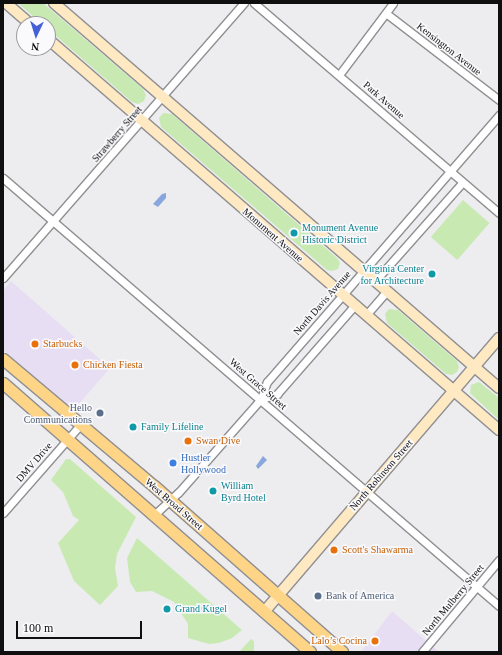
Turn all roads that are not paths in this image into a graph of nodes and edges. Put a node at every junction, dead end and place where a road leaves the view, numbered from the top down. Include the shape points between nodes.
1 (6, 3) edge
2 (54, 3) edge
3 (244, 3) edge
4 (254, 3) edge
5 (393, 3) edge
6 (387, 14) junction
7 (21, 16) edge
8 (56, 46) edge
9 (339, 75) junction
10 (162, 97) junction
11 (499, 100) edge
12 (499, 115) edge
13 (142, 121) junction
14 (452, 172) junction
15 (3, 178) edge
16 (463, 182) junction
17 (499, 213) edge
18 (52, 221) junction
19 (363, 271) junction
20 (3, 278) edge
21 (375, 281) junction
22 (387, 291) junction
23 (342, 294) junction
24 (355, 305) junction
25 (366, 315) junction
26 (499, 338) edge
27 (3, 359) edge
28 (474, 367) junction
29 (3, 383) edge
30 (499, 388) edge
31 (453, 391) junction
32 (261, 399) junction
33 (81, 424) junction
34 (499, 430) edge
35 (67, 439) junction
36 (366, 491) junction
37 (170, 500) junction
38 (3, 513) edge
39 (154, 515) junction
40 (499, 560) edge
41 (477, 587) junction
42 (278, 595) junction
43 (499, 606) edge
44 (264, 612) junction
45 (310, 652) edge
46 (342, 652) edge
47 (422, 652) edge

1 - 7 street
2 - 10 street
3 - 10 street, Strawberry Street
4 - 9 street, Park Avenue
5 - 6 street
6 - 9 street
6 - 11 street, Kensington Avenue
8 - 13 street, Monument Avenue
9 - 14 street, Park Avenue
10 - 13 street, Strawberry Street
10 - 19 street
12 - 14 street, North Davis Avenue
13 - 18 street, Strawberry Street
13 - 23 street, Monument Avenue
14 - 16 street, Park Avenue
14 - 19 street, North Davis Avenue
15 - 18 street, West Grace Street
16 - 17 street, Park Avenue
16 - 21 street
18 - 20 street, Strawberry Street
18 - 32 street, West Grace Street
19 - 21 street
19 - 23 street, North Davis Avenue
21 - 22 street
22 - 25 street
22 - 28 street
23 - 24 street, Monument Avenue
23 - 32 street, North Davis Avenue via 267,382
24 - 25 street, Monument Avenue
24 - 32 street, North Davis Avenue via 277,394
25 - 31 street, Monument Avenue
26 - 28 street, North Robinson Street
27 - 33 main road, West Broad Street
28 - 30 street
28 - 31 street, North Robinson Street
29 - 35 main road, West Broad Street
31 - 34 street, Monument Avenue
31 - 36 street, North Robinson Street
32 - 36 street, West Grace Street
32 - 37 street, North Davis Avenue
33 - 35 street, DMV Drive
33 - 37 main road, West Broad Street
35 - 38 street, DMV Drive
35 - 39 main road, West Broad Street
36 - 41 street, West Grace Street
36 - 42 street, North Robinson Street
37 - 39 street, North Davis Avenue
37 - 42 main road, West Broad Street
39 - 44 main road, West Broad Street
40 - 41 street, North Mulberry Street
41 - 43 street, West Grace Street
41 - 47 street, North Mulberry Street
42 - 44 street, North Robinson Street
42 - 46 main road, West Broad Street
44 - 45 main road, West Broad Street

